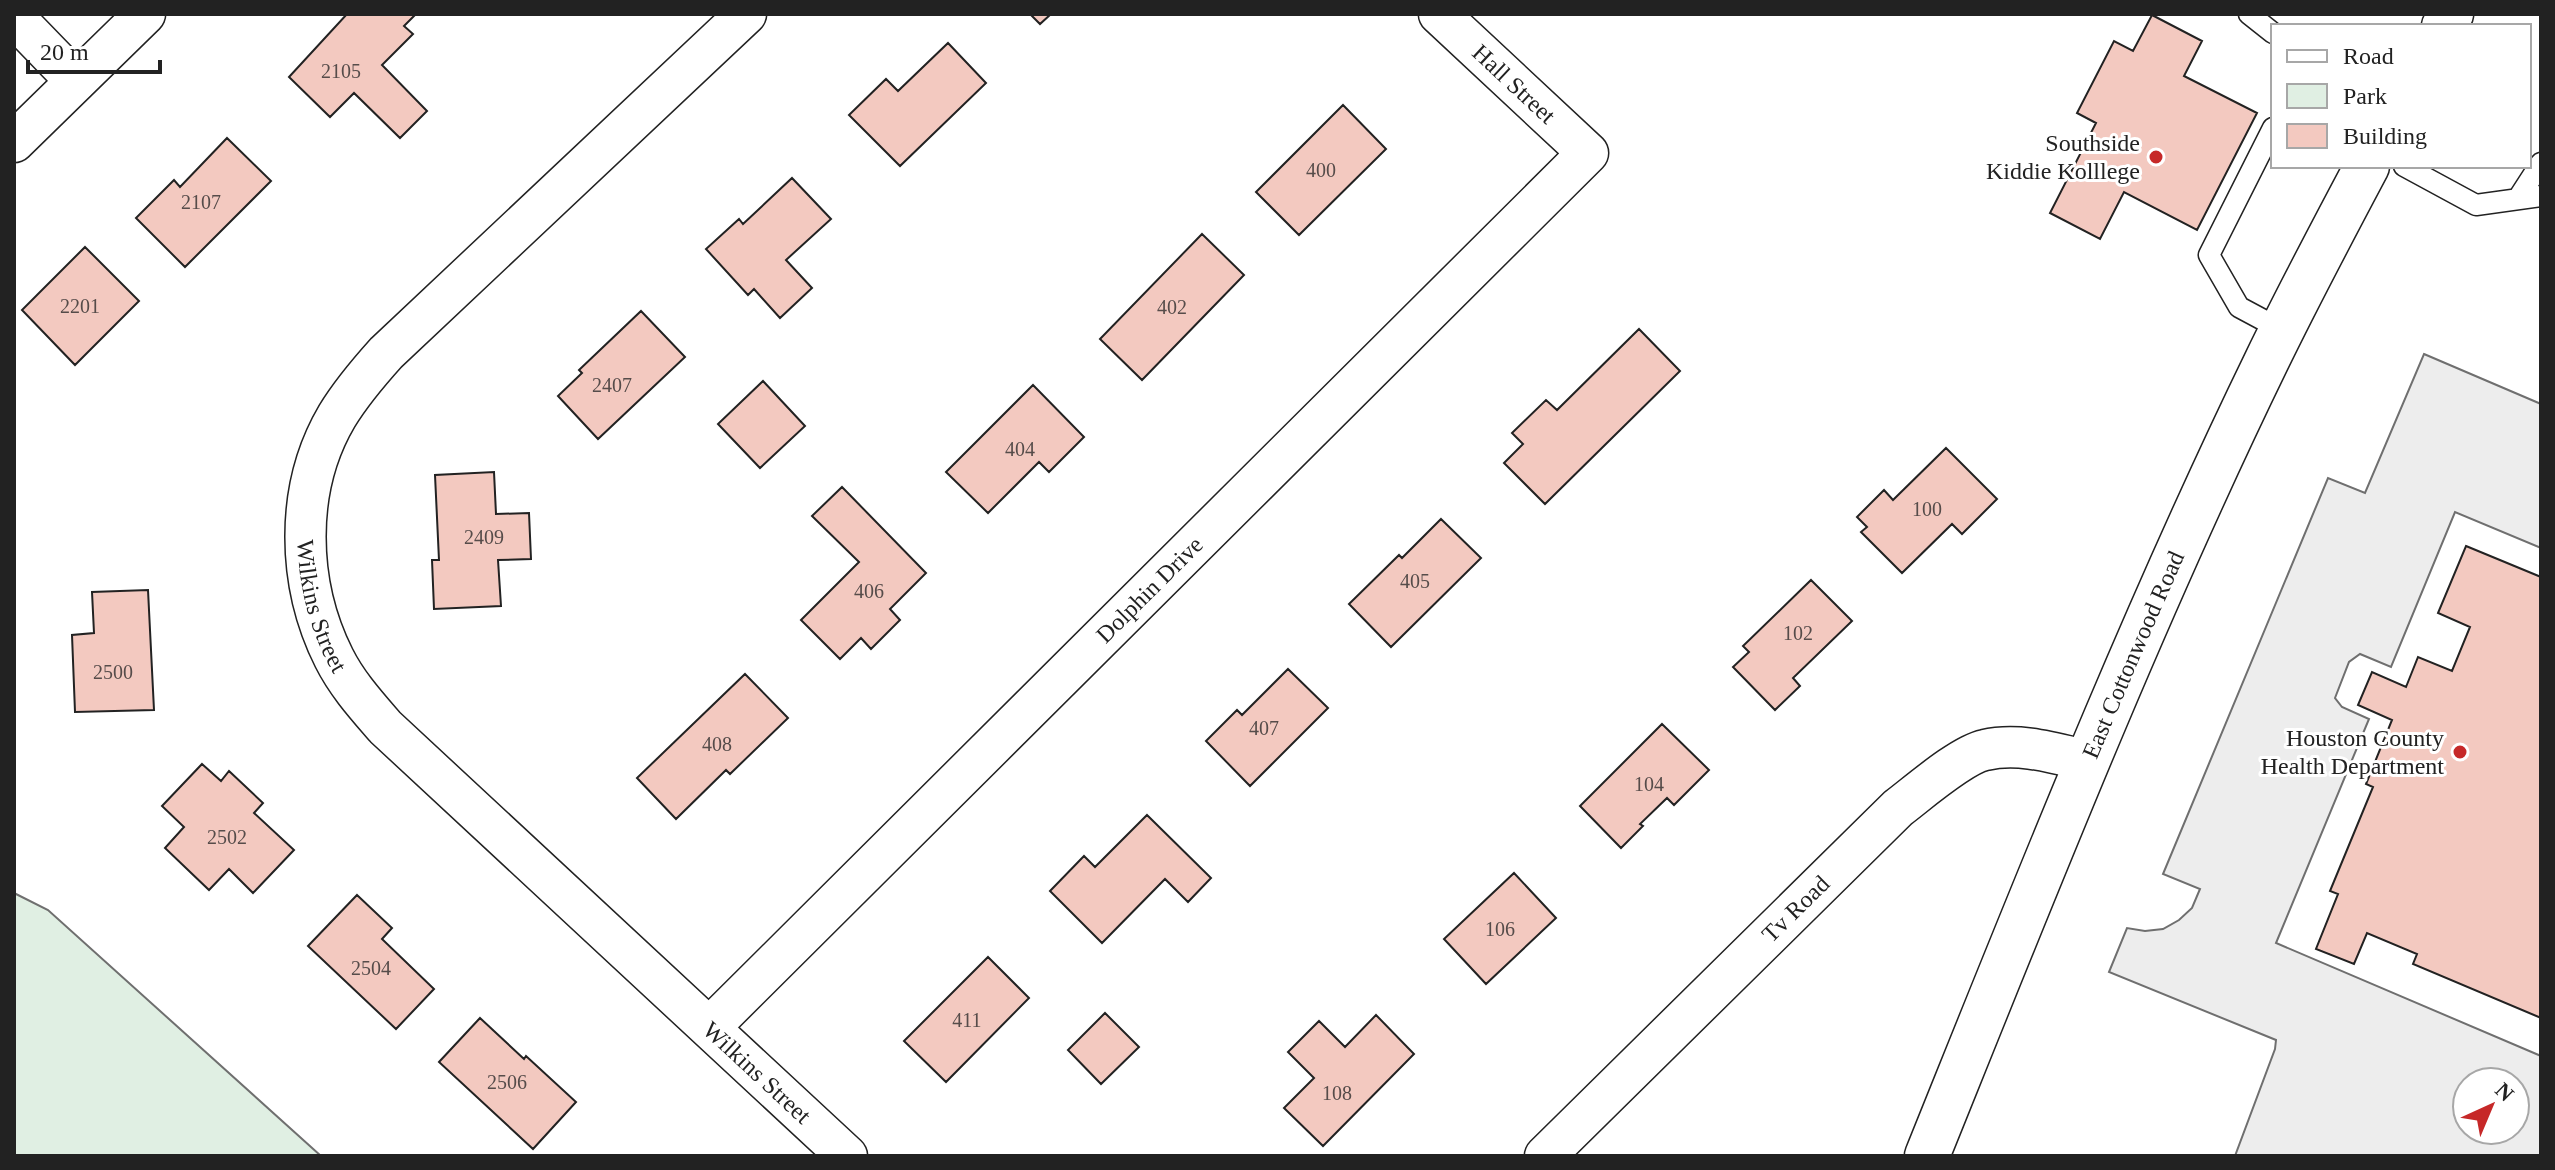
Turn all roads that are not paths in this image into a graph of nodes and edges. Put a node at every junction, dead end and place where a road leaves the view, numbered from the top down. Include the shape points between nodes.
1 (145, 14) edge
2 (746, 14) edge
3 (1439, 14) edge
4 (2249, 14) edge
5 (14, 17) edge
6 (2271, 31) edge
7 (76, 81) junction
8 (2271, 132) edge
9 (14, 142) edge
10 (1588, 153) joint
11 (2541, 163) edge
12 (2366, 168) edge
13 (2408, 168) edge
14 (2541, 196) edge
15 (2519, 197) junction
16 (2282, 330) junction
17 (2088, 761) junction
18 (710, 1027) junction
19 (847, 1156) edge
20 (1545, 1156) edge
21 (1927, 1156) edge

1 - 7 street
2 - 18 street, Wilkins Street via 358,384 318,457 305,538 318,621 357,696
3 - 10 street, Hall Street
4 - 6 lane
5 - 7 street
7 - 9 street
8 - 16 lane via 2209,255 2239,307
10 - 18 street, Dolphin Drive
11 - 15 lane
12 - 16 main road, East Cottonwood Road
13 - 15 lane via 2476,205
14 - 15 lane
16 - 17 main road, East Cottonwood Road via 2195,513
17 - 20 street, Tv Road via 2025,747 1982,750 1945,772 1898,808
17 - 21 main road, East Cottonwood Road
18 - 19 street, Wilkins Street

